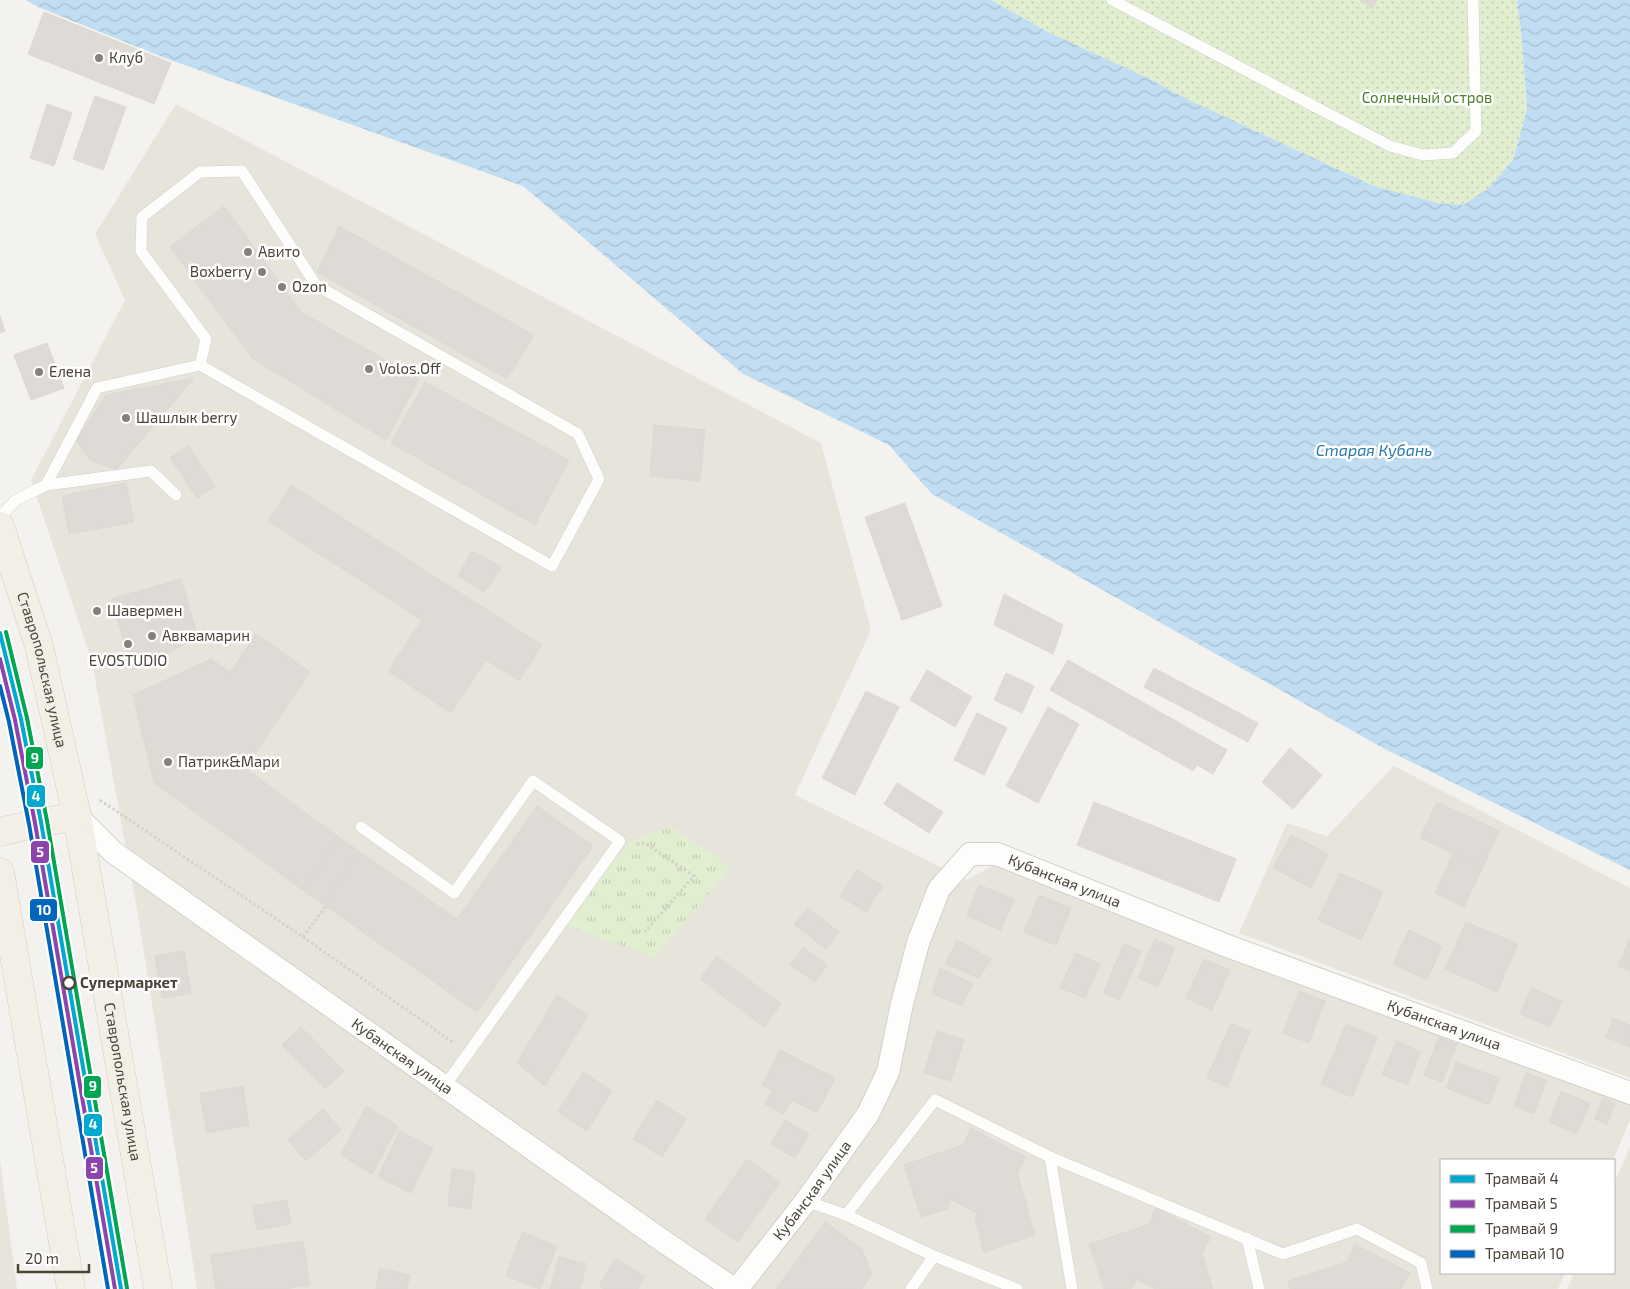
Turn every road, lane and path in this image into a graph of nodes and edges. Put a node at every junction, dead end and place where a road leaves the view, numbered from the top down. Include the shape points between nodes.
1 (1112, 0) edge
2 (1472, 0) edge
3 (200, 365) junction
4 (46, 485) junction
5 (176, 496) dead end
6 (0, 517) edge
7 (0, 526) edge
8 (100, 799) dead end
9 (76, 816) junction
10 (361, 827) dead end
11 (0, 832) edge
12 (645, 843) dead end
13 (0, 872) edge
14 (326, 906) dead end
15 (645, 932) dead end
16 (303, 937) junction
17 (8, 961) edge
18 (468, 1053) junction
19 (444, 1087) junction
20 (1630, 1093) edge
21 (1050, 1157) junction
22 (806, 1201) junction
23 (846, 1215) junction
24 (1247, 1238) junction
25 (934, 1256) junction
26 (70, 1289) edge
27 (158, 1289) edge
28 (736, 1289) edge
29 (911, 1289) edge
30 (1017, 1289) edge
31 (1072, 1289) edge
32 (1259, 1289) edge
33 (1427, 1289) edge

1 - 2 lane via 1390,146 1423,154 1453,153 1476,131
3 - 3 lane via 552,566 599,479 578,434 316,285 242,171 200,172 142,217 141,251 206,339
3 - 4 lane via 97,388
4 - 5 lane via 151,471
4 - 6 lane via 16,500
7 - 9 main road, Ставропольская улица via 39,646
8 - 16 path
9 - 11 main road
9 - 19 street, Кубанская улица via 113,852
9 - 27 main road, Ставропольская улица
10 - 18 lane via 454,893 533,781 620,841
12 - 15 path via 694,876
13 - 17 main road
14 - 16 path
16 - 18 path
17 - 26 main road
18 - 19 lane
19 - 28 street, Кубанская улица
20 - 22 street, Кубанская улица via 1239,950 997,854 970,854 939,890 918,943 888,1072 868,1114
21 - 23 lane via 935,1100
21 - 24 lane
21 - 31 lane
22 - 23 lane
22 - 28 street, Кубанская улица
23 - 25 lane
24 - 32 lane
24 - 33 lane via 1283,1254 1357,1230 1421,1263
25 - 29 lane
25 - 30 lane

